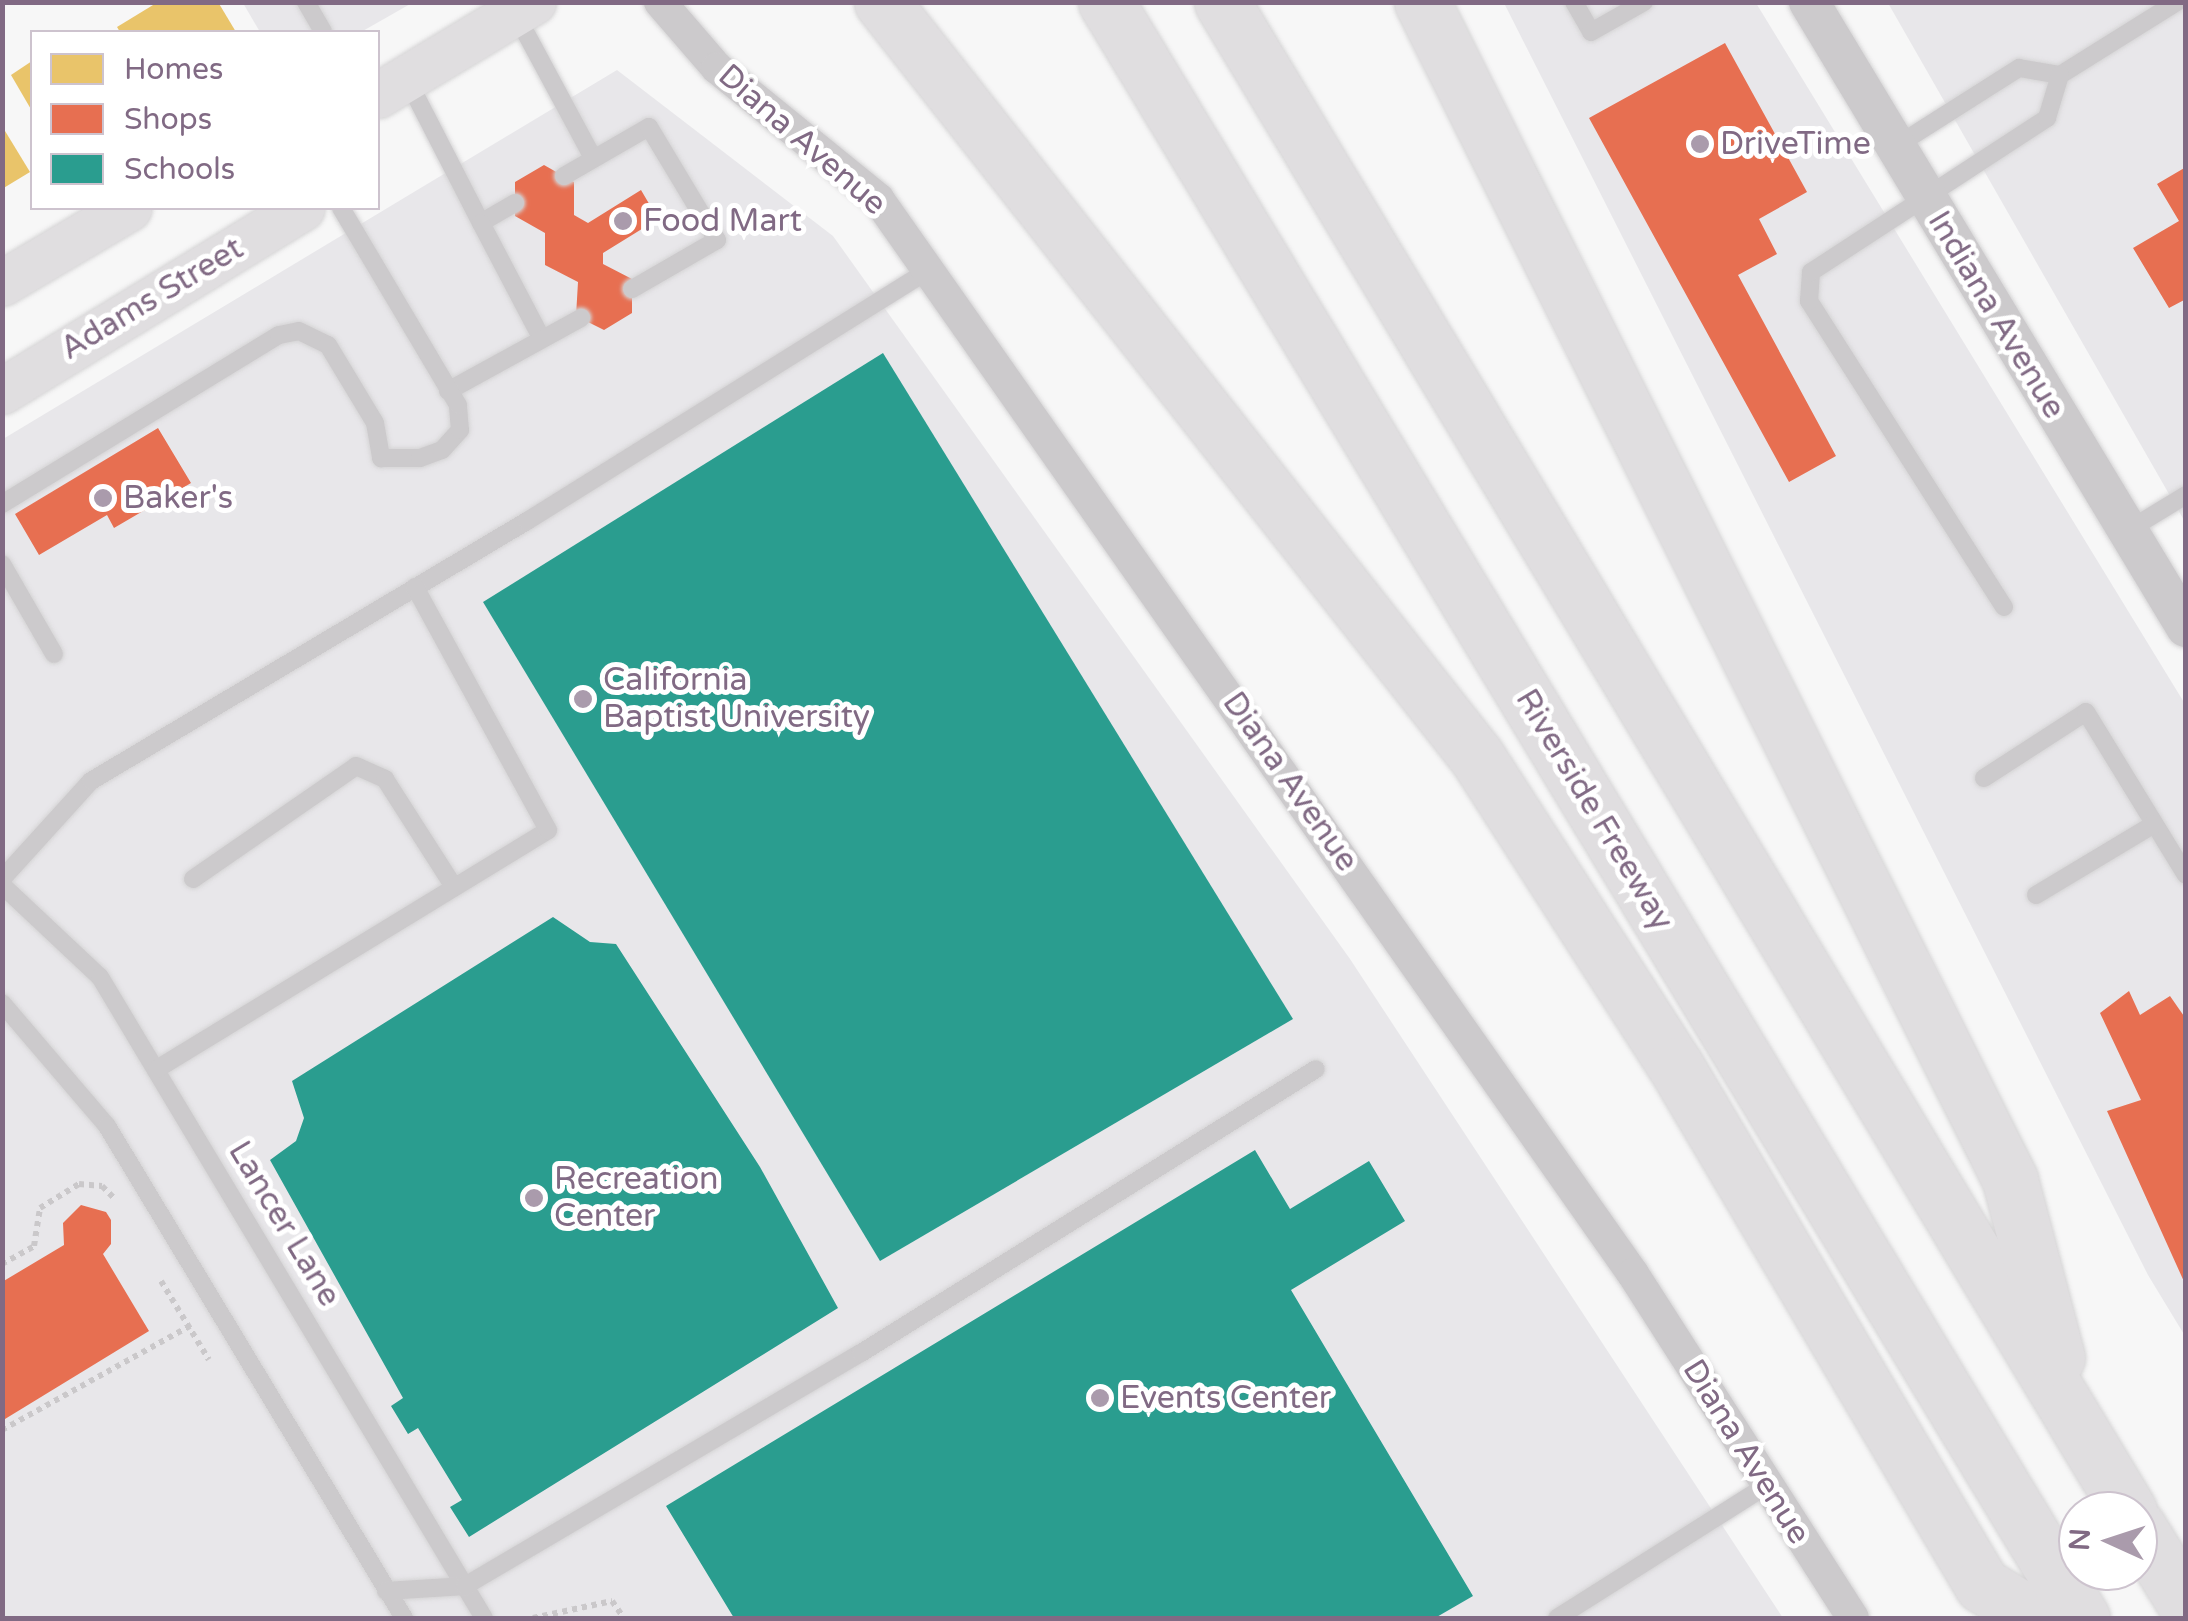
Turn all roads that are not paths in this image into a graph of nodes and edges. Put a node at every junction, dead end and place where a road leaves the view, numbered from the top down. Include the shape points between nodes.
1 (306, 2) edge
2 (660, 2) edge
3 (882, 2) edge
4 (1106, 2) edge
5 (1222, 2) edge
6 (1422, 2) edge
7 (1574, 2) edge
8 (1809, 2) edge
9 (2177, 2) edge
10 (1641, 3) edge
11 (524, 8) edge
12 (322, 30) edge
13 (2060, 74) junction
14 (386, 92) edge
15 (1894, 147) junction
16 (593, 158) junction
17 (564, 176) dead end
18 (1935, 188) junction
19 (515, 203) dead end
20 (126, 210) edge
21 (299, 210) edge
22 (342, 210) edge
23 (481, 224) junction
24 (929, 270) junction
25 (2, 283) edge
26 (632, 289) dead end
27 (580, 318) dead end
28 (542, 339) junction
29 (2, 391) edge
30 (448, 391) junction
31 (2186, 495) edge
32 (2, 504) edge
33 (2128, 532) junction
34 (2, 564) edge
35 (415, 587) junction
36 (2004, 607) dead end
37 (2186, 627) edge
38 (54, 654) dead end
39 (1984, 778) dead end
40 (2154, 824) junction
41 (2186, 875) edge
42 (193, 880) dead end
43 (2, 882) edge
44 (454, 887) junction
45 (2036, 894) dead end
46 (2, 1003) edge
47 (157, 1069) junction
48 (1316, 1069) dead end
49 (2073, 1419) junction
50 (1766, 1486) junction
51 (2117, 1491) edge
52 (2158, 1559) edge
53 (465, 1586) junction
54 (386, 1591) junction
55 (2186, 1605) edge
56 (404, 1618) edge
57 (484, 1618) edge
58 (1557, 1618) edge
59 (1853, 1618) edge
60 (2036, 1618) edge
61 (2082, 1618) edge

1 - 12 lane
2 - 24 street, Diana Avenue via 717,68 878,199
3 - 60 highway via 1477,757 1676,1065 1982,1585
4 - 61 highway, Riverside Freeway
5 - 49 highway
6 - 49 highway via 2010,1180
7 - 10 lane via 1591,32
8 - 15 street, Indiana Avenue
9 - 13 lane
11 - 14 main road
11 - 16 lane
13 - 15 lane via 2019,68
13 - 18 lane via 2046,118
14 - 23 lane
15 - 18 street, Indiana Avenue
16 - 17 lane
16 - 26 lane via 649,126 717,240
18 - 33 street, Indiana Avenue
18 - 36 lane via 1810,272 1809,301
19 - 23 lane
20 - 25 main road
21 - 29 main road, Adams Street
22 - 30 lane
23 - 28 lane
24 - 35 lane
24 - 50 street, Diana Avenue via 1622,1258
27 - 28 lane
28 - 30 lane
30 - 32 lane via 458,405 460,430 442,450 420,458 380,458 375,424 328,345 299,330 279,335
31 - 33 lane
33 - 37 street, Indiana Avenue
34 - 38 lane
35 - 43 lane via 91,781
35 - 44 lane via 548,830
39 - 40 lane via 2086,712
40 - 41 lane
40 - 45 lane
42 - 44 lane via 356,766 385,779
43 - 47 lane, Lancer Lane via 100,977
44 - 47 lane
46 - 54 lane via 107,1126
47 - 53 lane, Lancer Lane
48 - 53 lane via 861,1353
49 - 51 highway
50 - 58 lane
50 - 59 street, Diana Avenue
52 - 55 highway
53 - 54 lane
53 - 57 lane, Lancer Lane
54 - 56 lane

